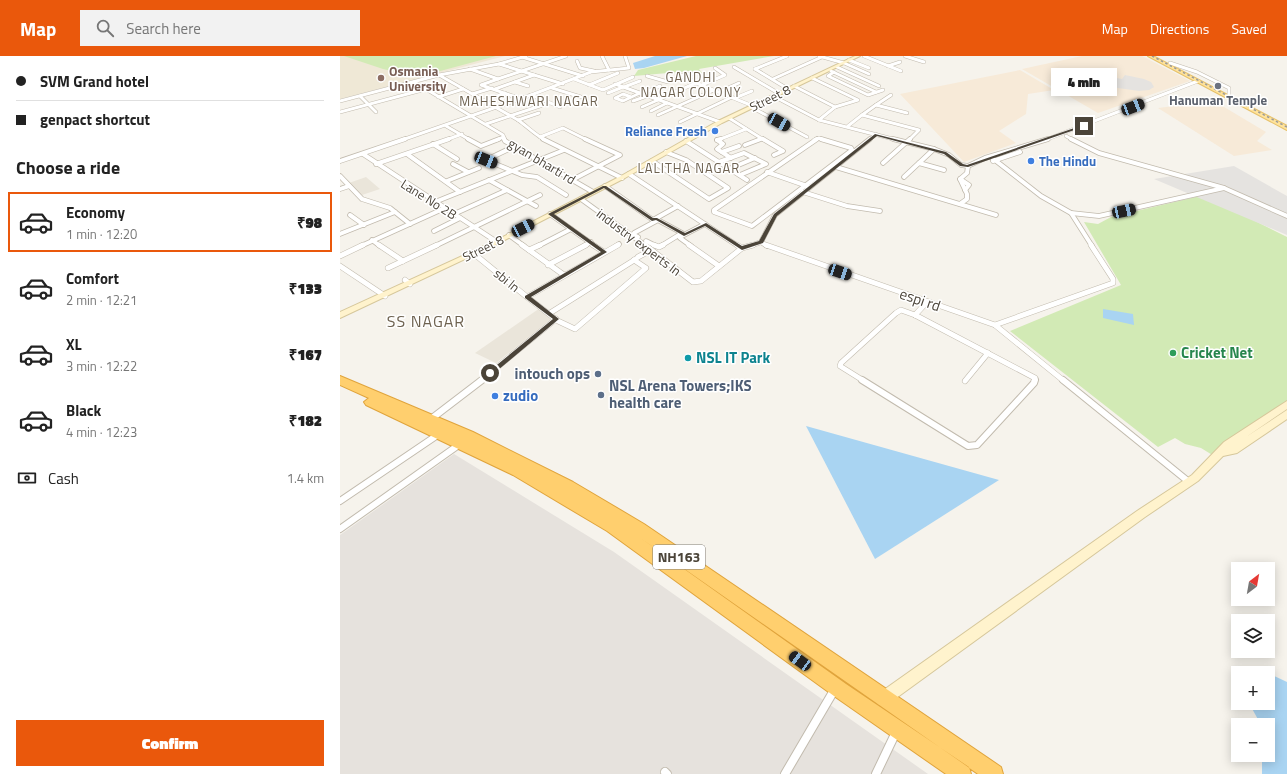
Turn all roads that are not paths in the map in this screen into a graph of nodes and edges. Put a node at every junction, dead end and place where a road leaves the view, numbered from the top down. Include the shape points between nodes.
1 (526, 56) edge
2 (563, 56) edge
3 (602, 56) edge
4 (625, 56) edge
5 (788, 56) edge
6 (820, 56) edge
7 (858, 56) edge
8 (864, 56) edge
9 (905, 56) edge
10 (1150, 56) edge
11 (1158, 56) edge
12 (522, 57) junction
13 (577, 61) dead end
14 (847, 62) junction
15 (900, 62) dead end
16 (924, 62) dead end
17 (499, 64) junction
18 (542, 64) junction
19 (888, 66) junction
20 (734, 67) dead end
21 (715, 68) dead end
22 (869, 68) dead end
23 (468, 69) junction
24 (609, 70) junction
25 (834, 70) junction
26 (521, 71) junction
27 (901, 71) dead end
28 (597, 72) junction
29 (618, 73) dead end
30 (693, 74) dead end
31 (869, 74) dead end
32 (439, 75) junction
33 (534, 75) junction
34 (582, 76) junction
35 (647, 76) dead end
36 (684, 76) junction
37 (633, 77) dead end
38 (812, 78) junction
39 (498, 79) junction
40 (574, 79) junction
41 (772, 79) junction
42 (640, 81) dead end
43 (414, 82) junction
44 (515, 82) junction
45 (1200, 82) junction
46 (696, 83) junction
47 (739, 83) dead end
48 (563, 84) junction
49 (589, 84) junction
50 (615, 84) junction
51 (528, 86) dead end
52 (660, 86) dead end
53 (702, 86) junction
54 (794, 86) junction
55 (879, 86) dead end
56 (536, 87) dead end
57 (624, 87) junction
58 (552, 88) junction
59 (426, 89) junction
60 (462, 89) junction
61 (493, 89) junction
62 (788, 89) junction
63 (545, 90) junction
64 (714, 90) junction
65 (752, 90) dead end
66 (883, 90) dead end
67 (719, 92) junction
68 (876, 92) junction
69 (608, 93) dead end
70 (640, 93) junction
71 (472, 94) junction
72 (505, 94) junction
73 (775, 95) junction
74 (891, 95) dead end
75 (360, 96) junction
76 (531, 96) junction
77 (647, 96) junction
78 (438, 97) junction
79 (582, 97) dead end
80 (631, 97) dead end
81 (734, 98) junction
82 (521, 99) junction
83 (658, 100) junction
84 (340, 101) edge
85 (484, 101) junction
86 (633, 102) dead end
87 (549, 103) junction
88 (667, 104) junction
89 (368, 105) junction
90 (876, 105) junction
91 (752, 106) junction
92 (642, 107) dead end
93 (676, 107) junction
94 (835, 107) junction
95 (496, 108) junction
96 (560, 108) dead end
97 (651, 111) dead end
98 (340, 112) edge
99 (376, 112) dead end
100 (539, 112) dead end
101 (907, 113) dead end
102 (696, 114) junction
103 (658, 115) dead end
104 (862, 115) junction
105 (510, 116) junction
106 (471, 117) junction
107 (729, 118) junction
108 (518, 120) junction
109 (819, 120) junction
110 (680, 122) dead end
111 (720, 122) junction
112 (1287, 123) edge
113 (486, 124) junction
114 (446, 126) junction
115 (848, 126) junction
116 (1086, 127) junction
117 (1287, 128) edge
118 (746, 129) junction
119 (462, 134) junction
120 (876, 134) junction
121 (503, 136) junction
122 (1066, 136) junction
123 (540, 137) junction
124 (807, 137) dead end
125 (762, 138) junction
126 (686, 141) junction
127 (906, 143) junction
128 (433, 144) junction
129 (745, 145) dead end
130 (515, 146) junction
131 (739, 146) dead end
132 (934, 149) junction
133 (564, 150) junction
134 (666, 152) junction
135 (722, 152) junction
136 (363, 154) junction
137 (407, 154) junction
138 (774, 155) dead end
139 (991, 157) junction
140 (731, 158) junction
141 (755, 158) junction
142 (457, 159) dead end
143 (539, 161) junction
144 (652, 161) junction
145 (980, 161) junction
146 (996, 161) junction
147 (340, 162) edge
148 (719, 162) junction
149 (883, 163) dead end
150 (919, 163) junction
151 (376, 164) junction
152 (453, 164) dead end
153 (598, 166) junction
154 (968, 166) junction
155 (479, 168) dead end
156 (729, 169) junction
157 (830, 170) junction
158 (944, 170) dead end
159 (513, 171) junction
160 (468, 172) junction
161 (768, 172) junction
162 (629, 174) junction
163 (740, 175) junction
164 (340, 176) edge
165 (904, 177) dead end
166 (622, 178) junction
167 (489, 180) junction
168 (572, 180) junction
169 (747, 180) dead end
170 (447, 182) junction
171 (349, 186) junction
172 (605, 186) junction
173 (808, 186) junction
174 (1224, 188) junction
175 (340, 189) edge
176 (507, 190) junction
177 (460, 192) junction
178 (593, 192) junction
179 (804, 192) junction
180 (540, 195) dead end
181 (566, 195) dead end
182 (581, 199) junction
183 (790, 200) junction
184 (526, 201) junction
185 (434, 202) junction
186 (960, 204) junction
187 (536, 206) dead end
188 (678, 206) junction
189 (445, 208) junction
190 (776, 211) junction
191 (880, 211) dead end
192 (395, 212) junction
193 (1071, 213) junction
194 (454, 214) junction
195 (550, 214) junction
196 (350, 215) dead end
197 (996, 215) dead end
198 (1287, 216) edge
199 (460, 218) junction
200 (655, 219) junction
201 (410, 224) junction
202 (706, 224) junction
203 (364, 225) junction
204 (474, 227) junction
205 (571, 228) junction
206 (434, 231) dead end
207 (629, 233) junction
208 (340, 234) edge
209 (509, 235) junction
210 (682, 235) junction
211 (372, 240) junction
212 (497, 242) junction
213 (591, 242) junction
214 (761, 242) junction
215 (620, 244) dead end
216 (742, 248) junction
217 (529, 250) junction
218 (653, 251) junction
219 (604, 252) junction
220 (473, 254) junction
221 (340, 256) edge
222 (636, 258) junction
223 (403, 261) junction
224 (548, 265) junction
225 (340, 266) edge
226 (719, 266) junction
227 (388, 268) dead end
228 (564, 275) junction
229 (405, 280) dead end
230 (410, 284) junction
231 (384, 296) junction
232 (527, 297) junction
233 (927, 302) junction
234 (550, 313) junction
235 (914, 315) junction
236 (340, 316) edge
237 (556, 319) junction
238 (995, 325) junction
239 (988, 353) junction
240 (340, 380) edge
241 (965, 381) dead end
242 (340, 389) edge
243 (1287, 404) edge
244 (1287, 414) edge
245 (431, 419) junction
246 (439, 434) junction
247 (460, 444) junction
248 (1222, 452) junction
249 (522, 468) junction
250 (1189, 482) junction
251 (340, 501) edge
252 (340, 529) edge
253 (836, 687) junction
254 (878, 706) junction
255 (897, 730) junction
256 (785, 774) edge
257 (876, 774) edge
258 (962, 774) edge
259 (994, 774) edge

1 - 12 street
2 - 18 street
3 - 24 street
4 - 24 street via 629,68
5 - 41 street via 755,70
6 - 14 street
6 - 41 street
7 - 14 street, Street 8
8 - 19 street
9 - 16 street
10 - 45 main road
11 - 112 main road
12 - 17 street
12 - 18 street
13 - 28 street via 580,68
14 - 22 street
14 - 25 street, Street 8
14 - 31 street
15 - 19 street
17 - 23 street
17 - 26 street
18 - 26 street
18 - 34 street
19 - 27 street
20 - 73 street
21 - 53 street via 725,75
23 - 32 street
23 - 39 street
24 - 28 street
25 - 38 street, Street 8
25 - 55 street
25 - 68 street
25 - 68 street via 828,76 868,95
26 - 33 street
26 - 39 street
28 - 34 street
29 - 49 street
30 - 36 street
32 - 43 street
32 - 60 street
33 - 44 street
33 - 48 street
34 - 40 street
35 - 36 street via 668,82
36 - 46 street
37 - 50 street
38 - 54 street, Street 8
38 - 94 street via 858,100
39 - 61 street via 481,84
40 - 48 street
40 - 49 street
41 - 62 street
42 - 57 street
43 - 59 street, gyan bharti rd
43 - 75 street
44 - 51 street
44 - 61 street
45 - 116 street
45 - 117 main road
46 - 53 street
46 - 83 street
47 - 67 street
48 - 58 street
49 - 50 street via 603,90
50 - 57 street
52 - 70 street
53 - 64 street
54 - 62 street, Street 8
54 - 94 street
56 - 63 street
57 - 69 street
57 - 70 street
58 - 63 street
58 - 79 street
59 - 78 street, gyan bharti rd
59 - 89 street
60 - 71 street
60 - 78 street
61 - 71 street
61 - 72 street
62 - 73 street, Street 8
63 - 76 street
64 - 67 street
64 - 93 street
65 - 81 street
66 - 68 street
67 - 81 street
70 - 77 street
70 - 80 street
71 - 85 street
72 - 82 street
72 - 85 street
73 - 91 street, Street 8
73 - 109 street
74 - 90 street
75 - 84 street
75 - 89 street
76 - 82 street
76 - 87 street
77 - 83 street
77 - 86 street
78 - 106 street, gyan bharti rd
81 - 91 street
81 - 102 street
82 - 95 street
83 - 88 street
83 - 92 street
85 - 95 street
87 - 96 street
87 - 105 street
88 - 93 street
88 - 97 street
89 - 98 street
89 - 99 street
90 - 101 street
90 - 104 street
91 - 107 street, Street 8
91 - 124 street
93 - 102 street
93 - 103 street
94 - 109 street
95 - 105 street
95 - 106 street
100 - 108 street
102 - 110 street
102 - 111 street
104 - 115 street
104 - 127 street via 919,130
105 - 108 street
105 - 113 street
106 - 113 street, gyan bharti rd
106 - 114 street
107 - 111 street, Street 8
107 - 118 street
108 - 123 street
109 - 115 street
111 - 126 street, Street 8
113 - 121 street, gyan bharti rd
114 - 119 street
114 - 136 street
115 - 120 street
116 - 122 street
116 - 139 street
118 - 125 street
118 - 135 street via 717,140 723,144 716,148
119 - 121 street via 481,146
119 - 128 street
120 - 127 street
120 - 157 street
121 - 130 street, gyan bharti rd via 505,141
122 - 146 street
122 - 174 street via 1100,153
123 - 133 street
123 - 153 street via 563,128 620,155
125 - 129 street
125 - 138 street via 783,151
126 - 134 street, Street 8
126 - 148 street
127 - 132 street
127 - 149 street
128 - 137 street
128 - 142 street
130 - 143 street, gyan bharti rd
130 - 159 street via 486,160
131 - 135 street
132 - 150 street
132 - 154 street via 949,155 961,165
133 - 143 street
133 - 153 street
134 - 144 street, Street 8
134 - 144 street via 686,160 728,188 709,199
135 - 140 street
136 - 147 street
136 - 151 street, Lane No 2B
137 - 151 street
137 - 170 street
139 - 145 street
139 - 146 street
140 - 141 street via 744,153
140 - 148 street
141 - 156 street
141 - 163 street via 766,164
143 - 159 street
143 - 168 street, gyan bharti rd
144 - 162 street, Street 8
145 - 146 street
145 - 154 street
146 - 193 street via 1041,196
148 - 156 street
150 - 158 street
150 - 165 street
151 - 185 street, Lane No 2B
152 - 160 street
153 - 166 street
153 - 168 street
154 - 186 street via 967,172 960,179 967,199
155 - 160 street
156 - 163 street
157 - 161 street via 852,149 819,138
157 - 173 street
157 - 186 street
159 - 167 street
159 - 181 street via 537,177
160 - 170 street
161 - 173 street
161 - 190 street via 714,212 750,226
162 - 166 street, Street 8
162 - 188 street
163 - 169 street
164 - 171 street
166 - 172 street, Street 8
167 - 176 street
167 - 177 street
168 - 178 street, gyan bharti rd
170 - 177 street
171 - 175 street
171 - 192 street via 362,199
172 - 178 street, Street 8
172 - 200 street
173 - 179 street
173 - 183 street
174 - 193 street via 1099,216
174 - 198 street
176 - 184 street
176 - 194 street
177 - 185 street
178 - 182 street, Street 8
179 - 183 street
179 - 191 street via 847,206
180 - 184 street
182 - 195 street, Street 8
182 - 207 street, industry experts ln
183 - 190 street
184 - 187 street
184 - 204 street
185 - 189 street, Lane No 2B
186 - 197 street
188 - 200 street
188 - 202 street
189 - 194 street, Lane No 2B
189 - 201 street
190 - 214 street
192 - 201 street
192 - 203 street
193 - 238 street via 1113,279 1113,283
194 - 199 street, Lane No 2B
195 - 205 street
195 - 209 street, Street 8
196 - 203 street
199 - 204 street, Lane No 2B
199 - 206 street
200 - 207 street
200 - 210 street
200 - 210 street via 634,234 658,247
201 - 211 street
202 - 210 street
202 - 216 street
203 - 208 street
204 - 212 street, Lane No 2B
204 - 223 street
205 - 213 street
205 - 217 street
207 - 218 street, industry experts ln
209 - 212 street, Street 8
209 - 217 street
210 - 218 street
210 - 226 street
211 - 221 street
211 - 223 street
212 - 220 street, Street 8
213 - 219 street
213 - 224 street
214 - 216 street
214 - 233 street, espi rd
215 - 219 street, sbi ln
216 - 226 street
217 - 224 street
218 - 222 street
218 - 226 street, industry experts ln via 693,282 698,282
219 - 228 street, sbi ln
220 - 230 street, Street 8
220 - 232 street, sbi ln
222 - 234 street
222 - 237 street via 646,268 577,327 571,329
223 - 227 street
224 - 228 street
225 - 231 street
228 - 232 street, sbi ln
229 - 230 street
230 - 231 street, Street 8
231 - 236 street, Street 8
232 - 234 street
233 - 235 street
233 - 238 street, espi rd
234 - 237 street
235 - 239 street
235 - 239 street via 901,310 896,313 840,366 968,446 977,445 984,439 1034,383 1035,378
237 - 245 street
238 - 250 street, espi rd
239 - 241 street
240 - 245 highway, NH163
242 - 246 highway, NH163
243 - 248 street via 1227,445
244 - 248 street via 1234,450
245 - 249 highway, NH163
246 - 247 highway, NH163
246 - 251 street
247 - 249 highway, NH163
247 - 252 street
248 - 250 street
249 - 253 highway, NH163 via 615,528
249 - 254 highway, NH163 via 568,486 639,530
250 - 254 street via 1134,519
253 - 254 highway, NH163
253 - 256 street
254 - 255 highway, NH163
254 - 259 highway, NH163
255 - 257 street
255 - 258 highway, NH163

